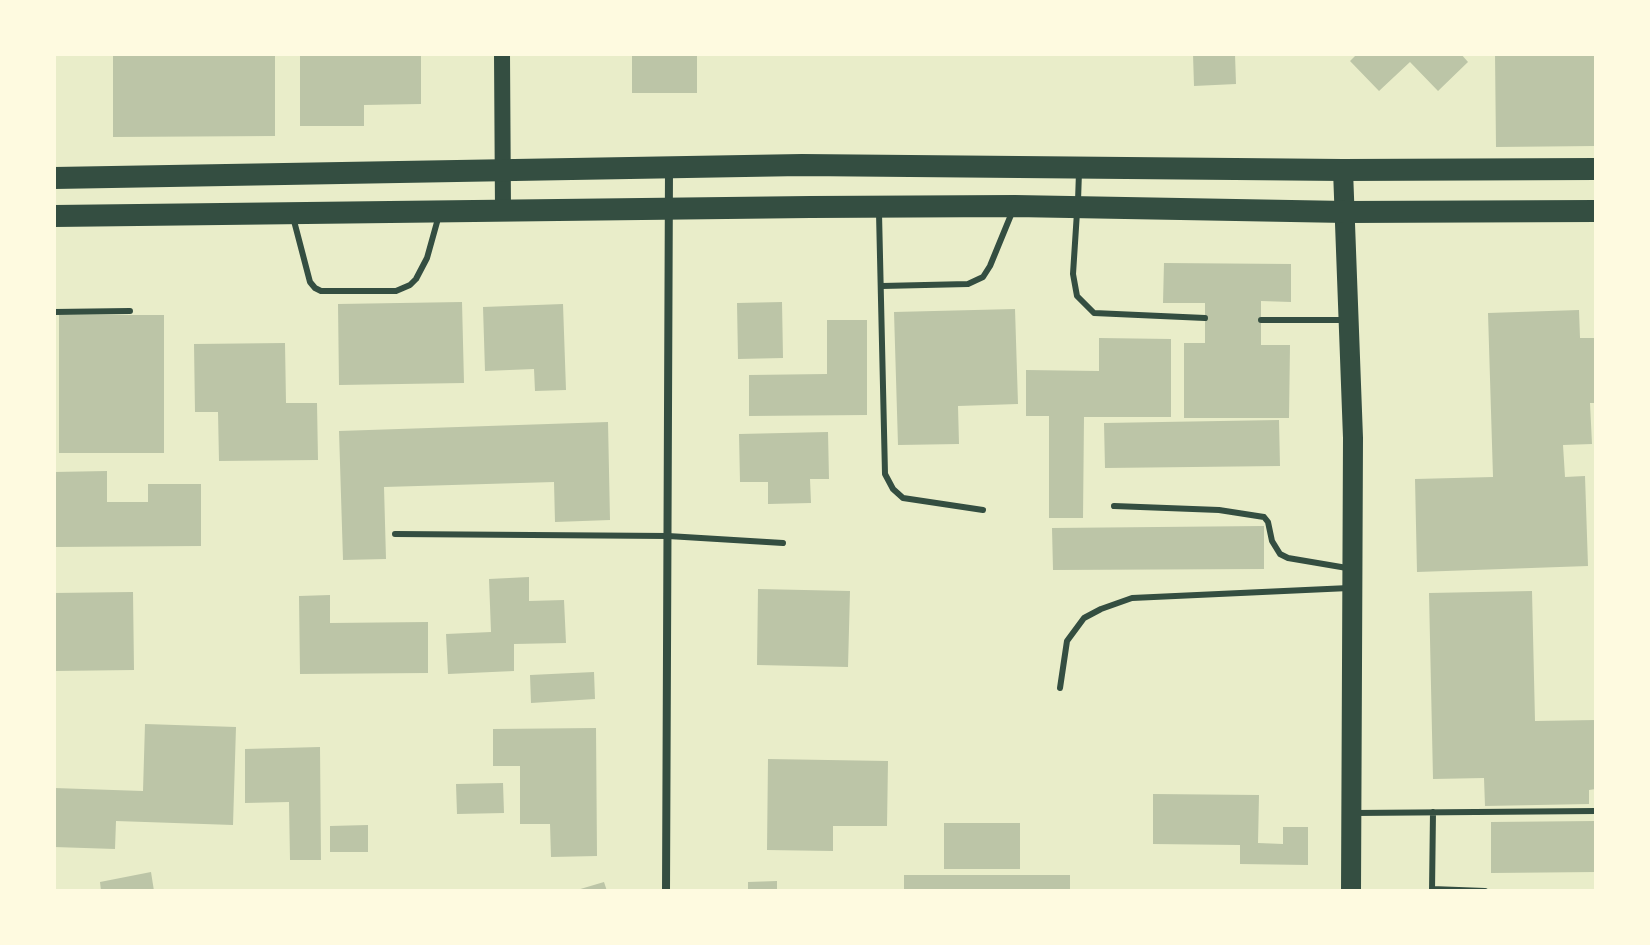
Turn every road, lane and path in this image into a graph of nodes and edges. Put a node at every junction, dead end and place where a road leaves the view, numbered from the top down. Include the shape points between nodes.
1 (502, 54) edge
2 (669, 169) junction
3 (1079, 169) junction
4 (1596, 169) edge
5 (1343, 170) junction
6 (503, 172) junction
7 (54, 178) edge
8 (1015, 206) junction
9 (878, 207) junction
10 (670, 208) junction
11 (1078, 208) junction
12 (503, 211) junction
13 (1596, 211) edge
14 (440, 212) junction
15 (1346, 212) junction
16 (293, 213) junction
17 (54, 216) edge
18 (882, 286) junction
19 (130, 311) dead end
20 (54, 312) edge
21 (1205, 318) dead end
22 (1261, 320) dead end
23 (1349, 320) junction
24 (1114, 506) dead end
25 (983, 510) dead end
26 (395, 534) dead end
27 (668, 536) junction
28 (783, 543) dead end
29 (1353, 578) junction
30 (1060, 688) dead end
31 (1596, 811) edge
32 (1433, 812) junction
33 (1351, 813) junction
34 (1432, 890) edge
35 (666, 891) edge
36 (1351, 891) edge
37 (1485, 891) edge

1 - 6 main road
2 - 3 highway
2 - 6 highway
2 - 10 street
3 - 5 highway
3 - 11 lane
4 - 5 highway
5 - 15 main road
6 - 7 highway
6 - 12 main road
8 - 9 highway
8 - 11 highway
8 - 18 lane via 983,277 968,284
9 - 10 highway
9 - 18 lane
10 - 12 highway
10 - 27 street
11 - 15 highway
11 - 21 lane via 1073,274 1077,296 1094,313
12 - 14 highway
13 - 15 highway
14 - 16 highway
14 - 16 lane via 416,279 396,291 315,288
15 - 23 main road
16 - 17 highway
18 - 25 lane via 885,474 903,498
19 - 20 lane
22 - 23 lane
23 - 29 main road
24 - 29 lane via 1264,517 1280,554
26 - 27 lane
27 - 28 lane
27 - 35 street
29 - 30 lane via 1132,598 1101,609 1084,618 1067,641
29 - 33 main road
31 - 32 lane
32 - 33 lane
32 - 34 lane
33 - 36 main road
34 - 37 lane

